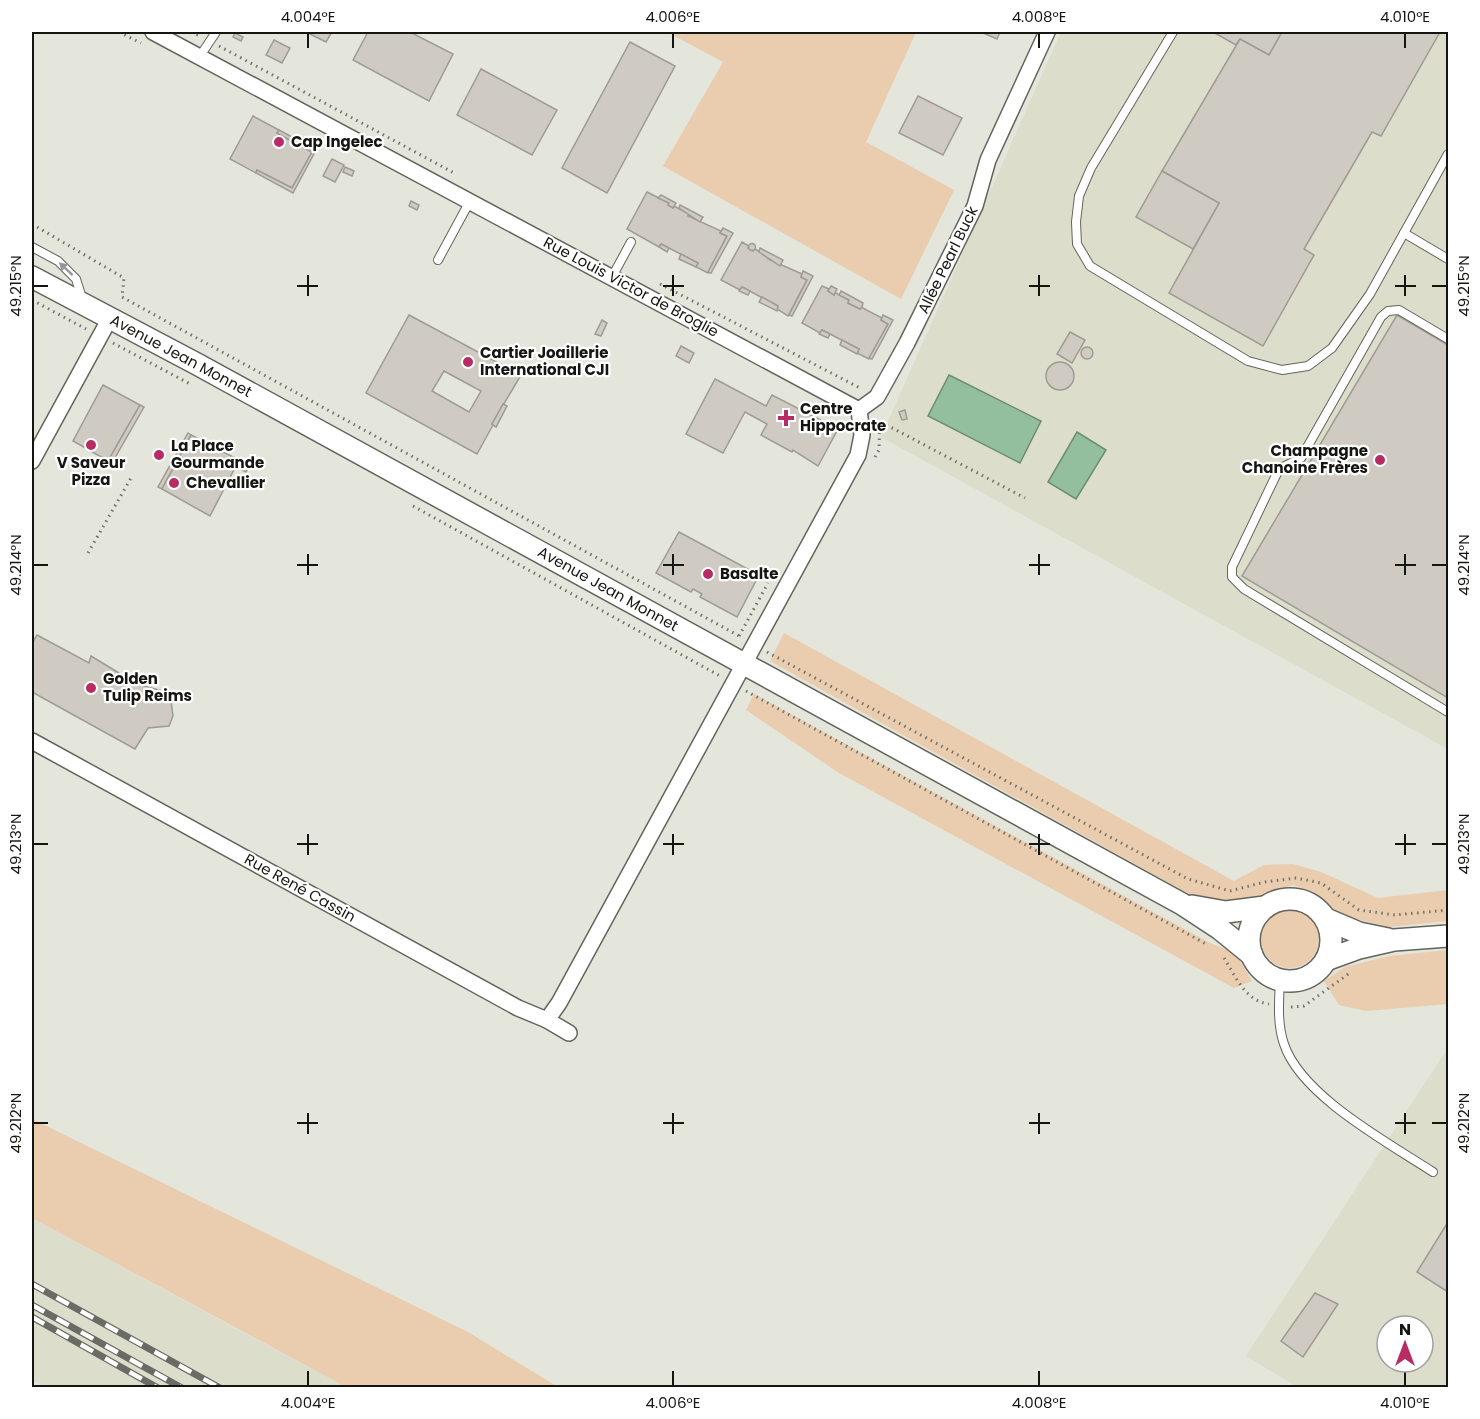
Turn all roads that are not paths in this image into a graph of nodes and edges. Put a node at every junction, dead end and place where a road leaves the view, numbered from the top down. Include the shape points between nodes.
1 (153, 32) edge
2 (216, 32) edge
3 (1047, 32) edge
4 (1173, 32) edge
5 (201, 56) junction
6 (1449, 154) edge
7 (470, 201) junction
8 (1404, 233) junction
9 (631, 242) dead end
10 (32, 247) edge
11 (1449, 259) edge
12 (438, 261) dead end
13 (32, 277) edge
14 (612, 277) junction
15 (84, 305) junction
16 (105, 327) junction
17 (1449, 339) edge
18 (859, 410) junction
19 (32, 461) edge
20 (743, 663) junction
21 (1449, 712) edge
22 (32, 741) edge
23 (1265, 907) junction
24 (1326, 919) junction
25 (1222, 920) junction
26 (1449, 936) edge
27 (1359, 940) junction
28 (1252, 955) junction
29 (1326, 960) junction
30 (1280, 980) junction
31 (548, 1020) junction
32 (568, 1033) dead end
33 (1433, 1172) dead end

1 - 5 street, Rue Louis Victor de Broglie
2 - 5 lane
3 - 18 street, Allée Pearl Buck via 988,160 975,206 907,343 877,397
4 - 8 lane via 1091,168 1079,196 1077,244 1090,266 1248,361 1282,370 1308,366 1332,348 1370,294
5 - 7 street, Rue Louis Victor de Broglie
6 - 8 lane
7 - 12 lane
7 - 14 street, Rue Louis Victor de Broglie
8 - 11 lane
9 - 14 lane
15 -> 10 lane via 76,279 58,261
13 - 15 street, Avenue Jean Monnet
14 - 18 street, Rue Louis Victor de Broglie
15 - 16 street, Avenue Jean Monnet
16 - 19 street
16 - 20 street, Avenue Jean Monnet
17 - 21 lane via 1399,310 1388,311 1381,317 1301,458 1279,469 1232,567 1233,577 1244,589
18 - 20 street via 862,435 858,455
20 - 25 street, Avenue Jean Monnet via 1182,904
20 - 31 street
22 - 31 street, Rue René Cassin via 508,1003
23 - 24 street via 1284,900 1305,902
23 - 25 street, Avenue Jean Monnet
23 - 28 street via 1251,929
24 - 27 street
24 - 29 street via 1331,947
25 - 28 street, Avenue Jean Monnet
26 - 27 street
27 - 29 street
28 - 30 street via 1268,975
29 - 30 street via 1307,978
30 - 33 lane via 1284,1045 1300,1075 1359,1124
31 - 32 street, Rue René Cassin

